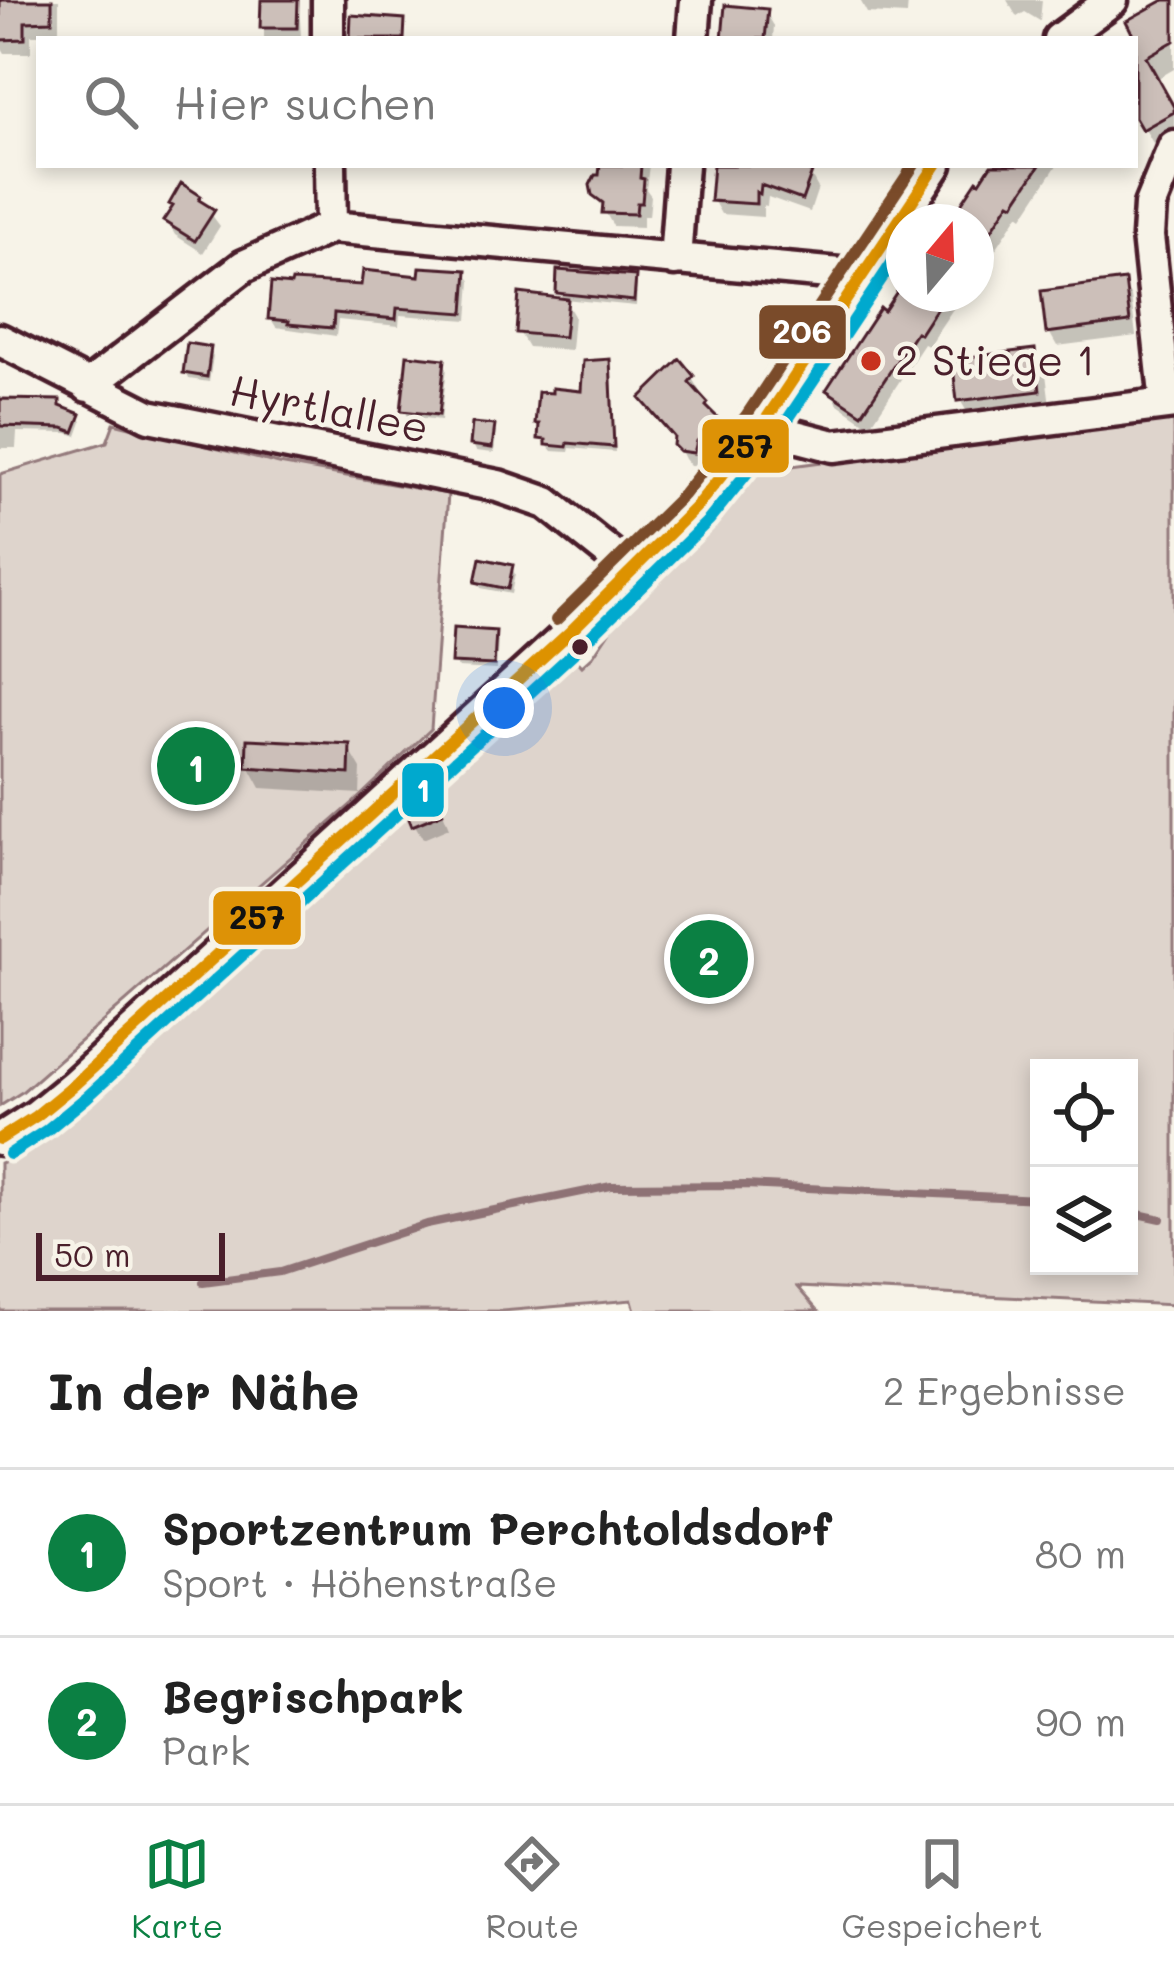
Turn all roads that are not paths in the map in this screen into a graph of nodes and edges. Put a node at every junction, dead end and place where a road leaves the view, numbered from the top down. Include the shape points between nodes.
1 (328, 0) edge
2 (696, 0) edge
3 (1112, 0) edge
4 (328, 36) edge
5 (693, 36) edge
6 (1062, 36) edge
7 (1174, 146) edge
8 (331, 168) edge
9 (682, 168) edge
10 (934, 168) edge
11 (332, 227) junction
12 (674, 260) junction
13 (861, 276) junction
14 (0, 340) edge
15 (88, 386) junction
16 (1170, 404) edge
17 (760, 427) junction
18 (632, 571) junction
19 (0, 1139) edge

1 - 4 street
2 - 5 street
3 - 6 street
7 - 16 street via 1150,205 1148,236
8 - 11 street
9 - 12 street
10 - 13 street
11 - 12 street
11 - 15 street via 244,266
12 - 13 street
13 - 17 street
14 - 15 street, Hyrtlallee
15 - 18 street, Hyrtlallee via 149,416 547,502
16 - 17 street via 834,446
17 - 18 street
18 - 19 street via 75,1084

